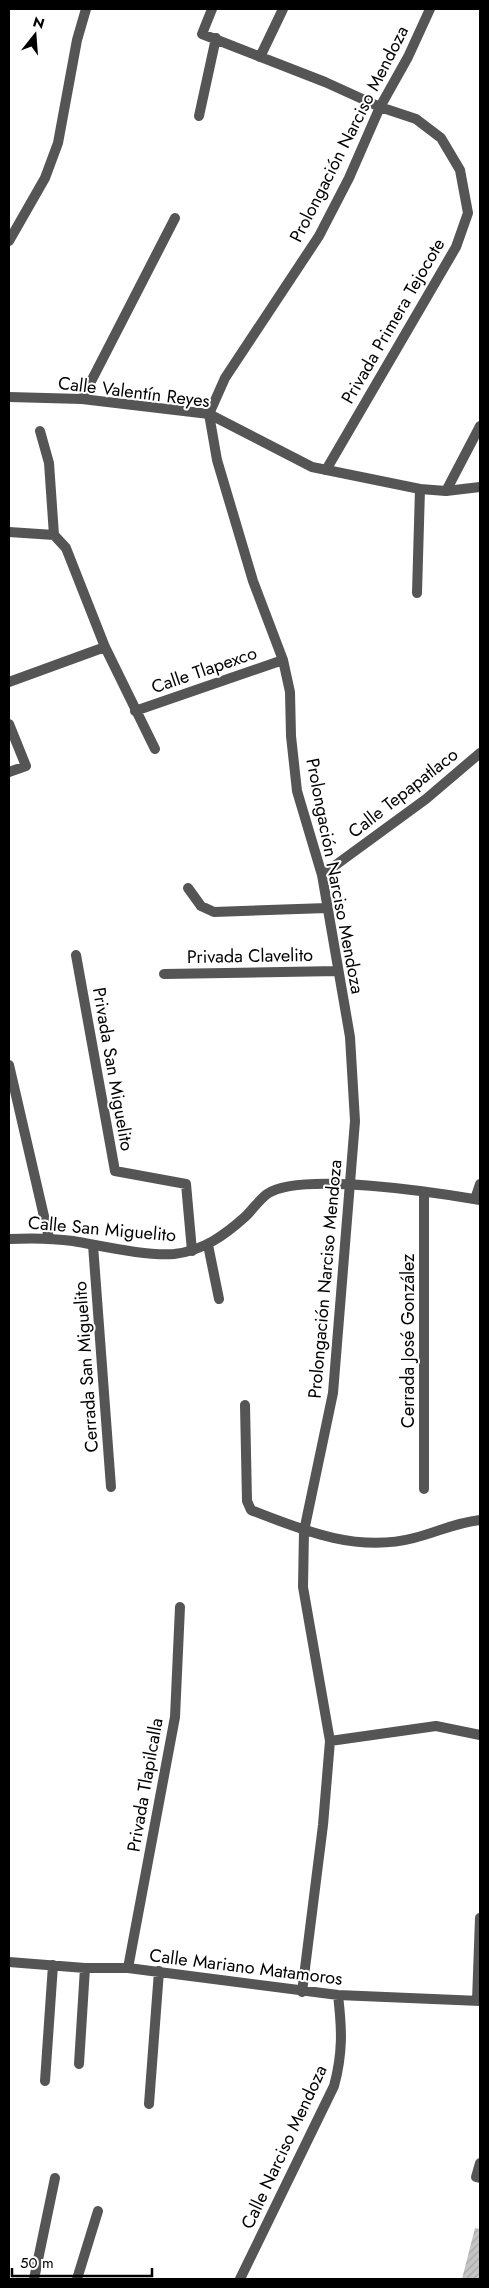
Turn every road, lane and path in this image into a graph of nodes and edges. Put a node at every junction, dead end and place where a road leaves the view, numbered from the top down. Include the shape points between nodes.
1 (86, 9) edge
2 (212, 9) edge
3 (283, 9) edge
4 (430, 9) edge
5 (216, 38) junction
6 (260, 57) junction
7 (380, 107) junction
8 (200, 116) dead end
9 (175, 218) dead end
10 (9, 241) edge
11 (9, 397) edge
12 (82, 399) junction
13 (209, 414) junction
14 (480, 426) edge
15 (40, 431) dead end
16 (326, 470) junction
17 (480, 487) edge
18 (420, 488) junction
19 (446, 491) junction
20 (9, 532) edge
21 (54, 535) junction
22 (417, 593) dead end
23 (105, 647) junction
24 (283, 660) junction
25 (9, 682) edge
26 (135, 711) junction
27 (9, 724) edge
28 (155, 749) dead end
29 (480, 753) edge
30 (9, 772) edge
31 (322, 875) junction
32 (188, 888) dead end
33 (327, 908) junction
34 (76, 954) dead end
35 (338, 971) junction
36 (164, 974) dead end
37 (9, 1065) edge
38 (350, 1184) junction
39 (480, 1184) edge
40 (424, 1193) junction
41 (478, 1200) edge
42 (49, 1238) junction
43 (9, 1239) edge
44 (93, 1245) junction
45 (208, 1246) junction
46 (192, 1251) junction
47 (218, 1299) dead end
48 (245, 1405) dead end
49 (111, 1487) dead end
50 (424, 1489) dead end
51 (480, 1520) edge
52 (304, 1531) junction
53 (180, 1607) dead end
54 (480, 1735) edge
55 (330, 1741) junction
56 (480, 1918) edge
57 (9, 1962) edge
58 (53, 1965) junction
59 (86, 1968) junction
60 (128, 1968) junction
61 (159, 1972) junction
62 (302, 1992) junction
63 (338, 1995) junction
64 (479, 2001) edge
65 (79, 2064) dead end
66 (45, 2081) dead end
67 (149, 2104) dead end
68 (480, 2163) edge
69 (55, 2178) dead end
70 (480, 2178) edge
71 (98, 2211) dead end
72 (34, 2279) edge
73 (77, 2279) edge
74 (240, 2279) edge

1 - 10 street via 58,143 45,178
2 - 5 street via 202,34
3 - 6 street
4 - 7 street, Prolongación Narciso Mendoza
5 - 6 street, Privada Primera Tejocote
5 - 8 street
6 - 7 street, Privada Primera Tejocote
7 - 13 street, Prolongación Narciso Mendoza via 319,236 225,378
7 - 16 street, Privada Primera Tejocote via 416,119 442,138 460,170 468,213 456,247
9 - 12 street
11 - 12 street, Calle Valentín Reyes
12 - 13 street, Calle Valentín Reyes
13 - 16 street, Calle Valentín Reyes via 312,467
13 - 24 street, Prolongación Narciso Mendoza via 217,460 250,572
14 - 19 street
15 - 21 street via 49,463
16 - 18 street, Calle Valentín Reyes
17 - 19 street, Calle Valentín Reyes
18 - 19 street, Calle Valentín Reyes
18 - 22 street
20 - 21 street
21 - 23 street via 66,548
23 - 25 street
23 - 26 street
24 - 26 street, Calle Tlapexco
24 - 31 street, Prolongación Narciso Mendoza via 290,692 297,791
26 - 28 street
27 - 30 street via 26,766
29 - 31 street, Calle Tepapatlaco via 426,799
31 - 33 street, Prolongación Narciso Mendoza
32 - 33 street via 201,906 214,912
33 - 35 street, Prolongación Narciso Mendoza
34 - 46 street, Privada San Miguelito via 115,1171 186,1184
35 - 36 street, Privada Clavelito
35 - 38 street, Prolongación Narciso Mendoza via 350,1037 355,1121
37 - 42 street
38 - 40 street, Calle San Miguelito
38 - 45 street, Calle San Miguelito via 304,1184 268,1194
38 - 52 street, Prolongación Narciso Mendoza via 333,1393
39 - 41 street
40 - 41 street, Calle San Miguelito
40 - 50 street, Cerrada José González
42 - 43 street, Calle San Miguelito
42 - 44 street, Calle San Miguelito
44 - 46 street, Calle San Miguelito via 173,1254
44 - 49 street, Cerrada San Miguelito
45 - 46 street, Calle San Miguelito
45 - 47 street
48 - 52 street via 247,1501 251,1510
51 - 52 street via 448,1526 413,1539 362,1544
52 - 55 street, Prolongación Narciso Mendoza via 303,1588
53 - 60 street, Privada Tlapilcalla via 175,1717
54 - 55 street via 436,1726
55 - 62 street, Prolongación Narciso Mendoza
56 - 64 street
57 - 58 street, Calle Mariano Matamoros
58 - 59 street, Calle Mariano Matamoros
58 - 66 street
59 - 60 street, Calle Mariano Matamoros
59 - 65 street
60 - 61 street, Calle Mariano Matamoros
61 - 62 street, Calle Mariano Matamoros
61 - 67 street
62 - 63 street, Calle Mariano Matamoros
63 - 64 street, Calle Mariano Matamoros
63 - 74 street, Calle Narciso Mendoza via 341,2062 334,2086
68 - 70 street via 476,2177
69 - 72 street
71 - 73 street

